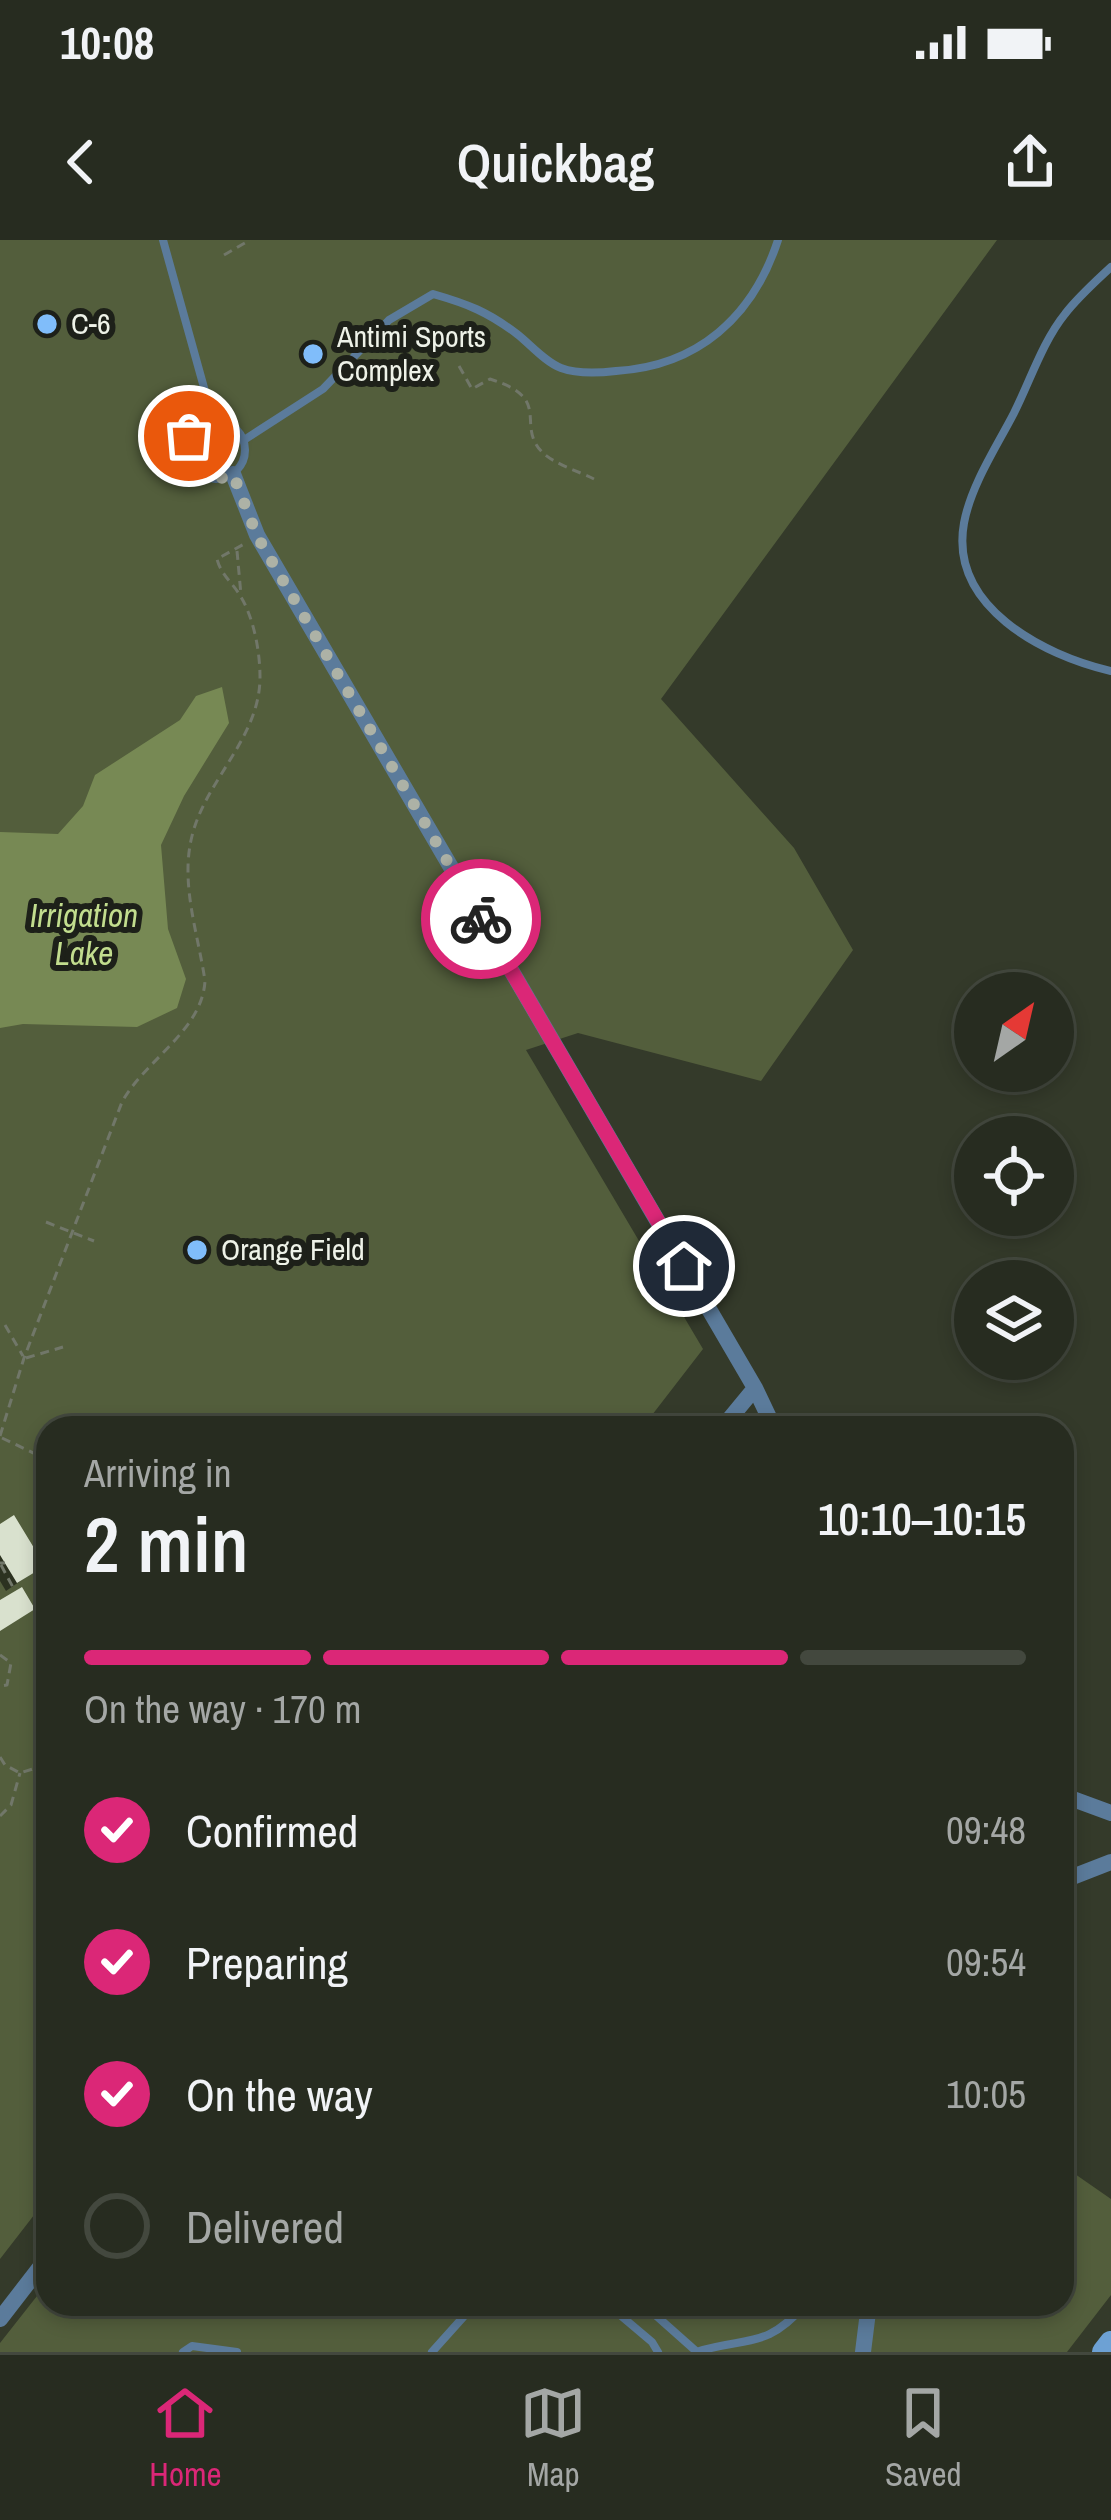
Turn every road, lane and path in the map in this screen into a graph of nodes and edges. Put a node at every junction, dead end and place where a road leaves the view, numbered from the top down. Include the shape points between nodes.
1 (164, 240) edge
2 (250, 240) edge
3 (778, 240) edge
4 (224, 255) dead end
5 (1111, 267) edge
6 (458, 366) dead end
7 (213, 420) junction
8 (244, 440) junction
9 (233, 474) junction
10 (594, 479) dead end
11 (257, 536) junction
12 (237, 549) junction
13 (243, 599) junction
14 (1111, 671) edge
15 (46, 1222) dead end
16 (72, 1233) junction
17 (94, 1241) dead end
18 (5, 1325) dead end
19 (63, 1347) dead end
20 (24, 1358) junction
21 (755, 1388) junction
22 (732, 1416) edge
23 (768, 1416) edge
24 (0, 1436) edge
25 (36, 1454) edge
26 (2, 1564) edge
27 (15, 1591) dead end
28 (0, 1655) edge
29 (0, 1686) edge
30 (0, 1756) edge
31 (36, 1767) edge
32 (20, 1773) junction
33 (1074, 1799) edge
34 (1111, 1813) edge
35 (0, 1816) edge
36 (1111, 1862) edge
37 (1074, 1876) edge
38 (36, 2273) edge
39 (465, 2316) edge
40 (621, 2316) edge
41 (656, 2316) edge
42 (795, 2316) edge
43 (867, 2316) edge
44 (0, 2319) edge
45 (1111, 2343) edge
46 (183, 2352) edge
47 (237, 2352) edge
48 (432, 2352) edge
49 (658, 2352) edge
50 (696, 2352) edge
51 (862, 2352) edge
52 (1104, 2352) edge

1 - 7 lane
2 - 4 path
3 - 8 lane via 742,313 700,349 650,369 559,368 479,307 433,294 388,320 323,389
5 - 14 lane via 1063,316 984,472 964,520 962,564 1017,632 1072,662
6 - 10 path via 472,389 490,380 524,395 538,447
7 - 8 lane via 233,425
7 - 9 lane via 189,436 187,456 206,477
8 - 9 lane
9 - 11 street
11 - 12 path
11 - 21 street
12 - 13 path
12 - 13 path via 217,559
13 - 16 path via 260,692 188,854 204,997 131,1086
15 - 16 path
16 - 17 path
16 - 20 path
18 - 20 path
19 - 20 path
20 - 24 path
21 - 22 street
21 - 23 street
24 - 25 path
26 - 27 path
28 - 29 path via 11,1663
30 - 32 path
31 - 32 path
32 - 35 path
33 - 34 street
36 - 37 street
38 - 44 street
39 - 48 lane
40 - 49 lane
41 - 50 lane
42 - 50 lane via 767,2338
43 - 51 street
45 - 52 street
46 - 47 lane

